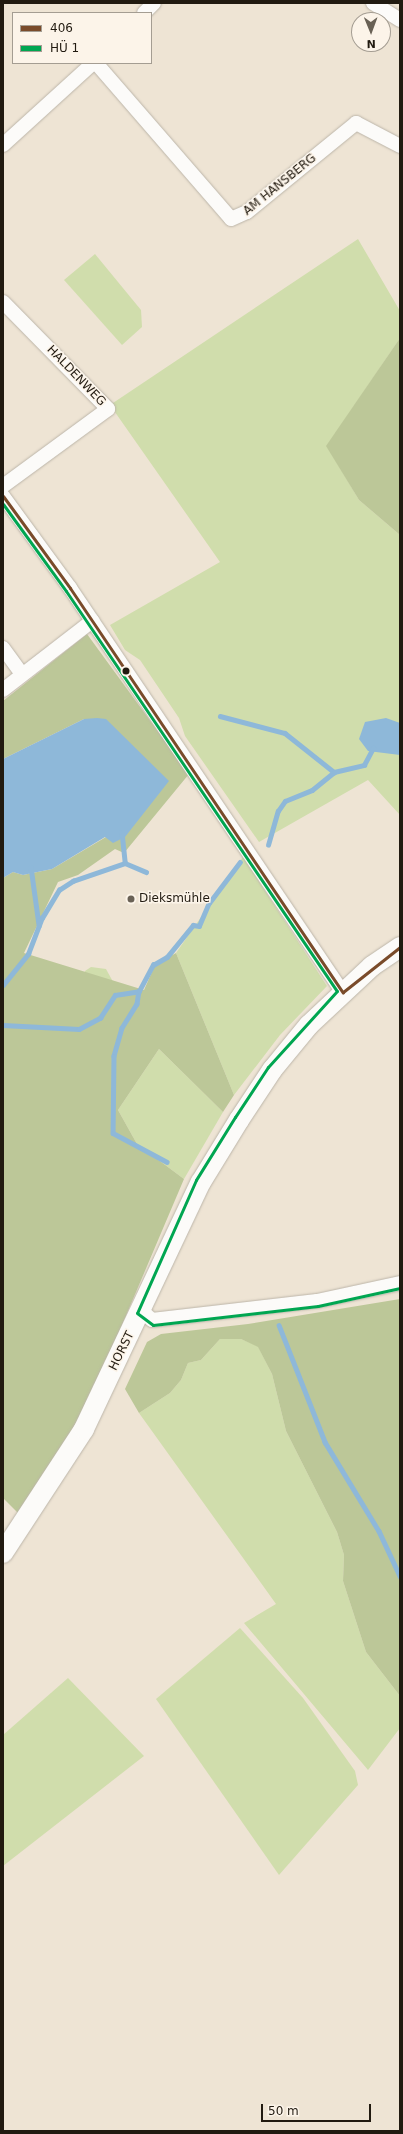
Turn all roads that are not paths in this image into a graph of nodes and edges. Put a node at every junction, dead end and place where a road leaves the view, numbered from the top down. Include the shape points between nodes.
1 (154, 3) edge
2 (373, 3) edge
3 (145, 12) edge
4 (400, 20) edge
5 (93, 64) edge
6 (95, 64) edge
7 (3, 145) edge
8 (400, 146) edge
9 (3, 302) edge
10 (3, 486) edge
11 (3, 496) edge
12 (92, 621) junction
13 (3, 648) edge
14 (22, 674) junction
15 (3, 690) edge
16 (400, 947) edge
17 (343, 992) junction
18 (400, 1283) edge
19 (142, 1311) junction
20 (3, 1552) edge

1 - 3 street
2 - 4 street
5 - 7 street
6 - 8 street, AM HANSBERG via 231,219 240,217 356,123
9 - 10 street, HALDENWEG via 108,409
11 - 12 street
12 - 14 street
12 - 17 street
13 - 14 street
14 - 15 street
16 - 17 street, HORST
17 - 19 street, HORST via 309,1025 272,1070 239,1120 201,1182
18 - 19 street via 318,1301 152,1320
19 - 20 street, HORST via 84,1429

